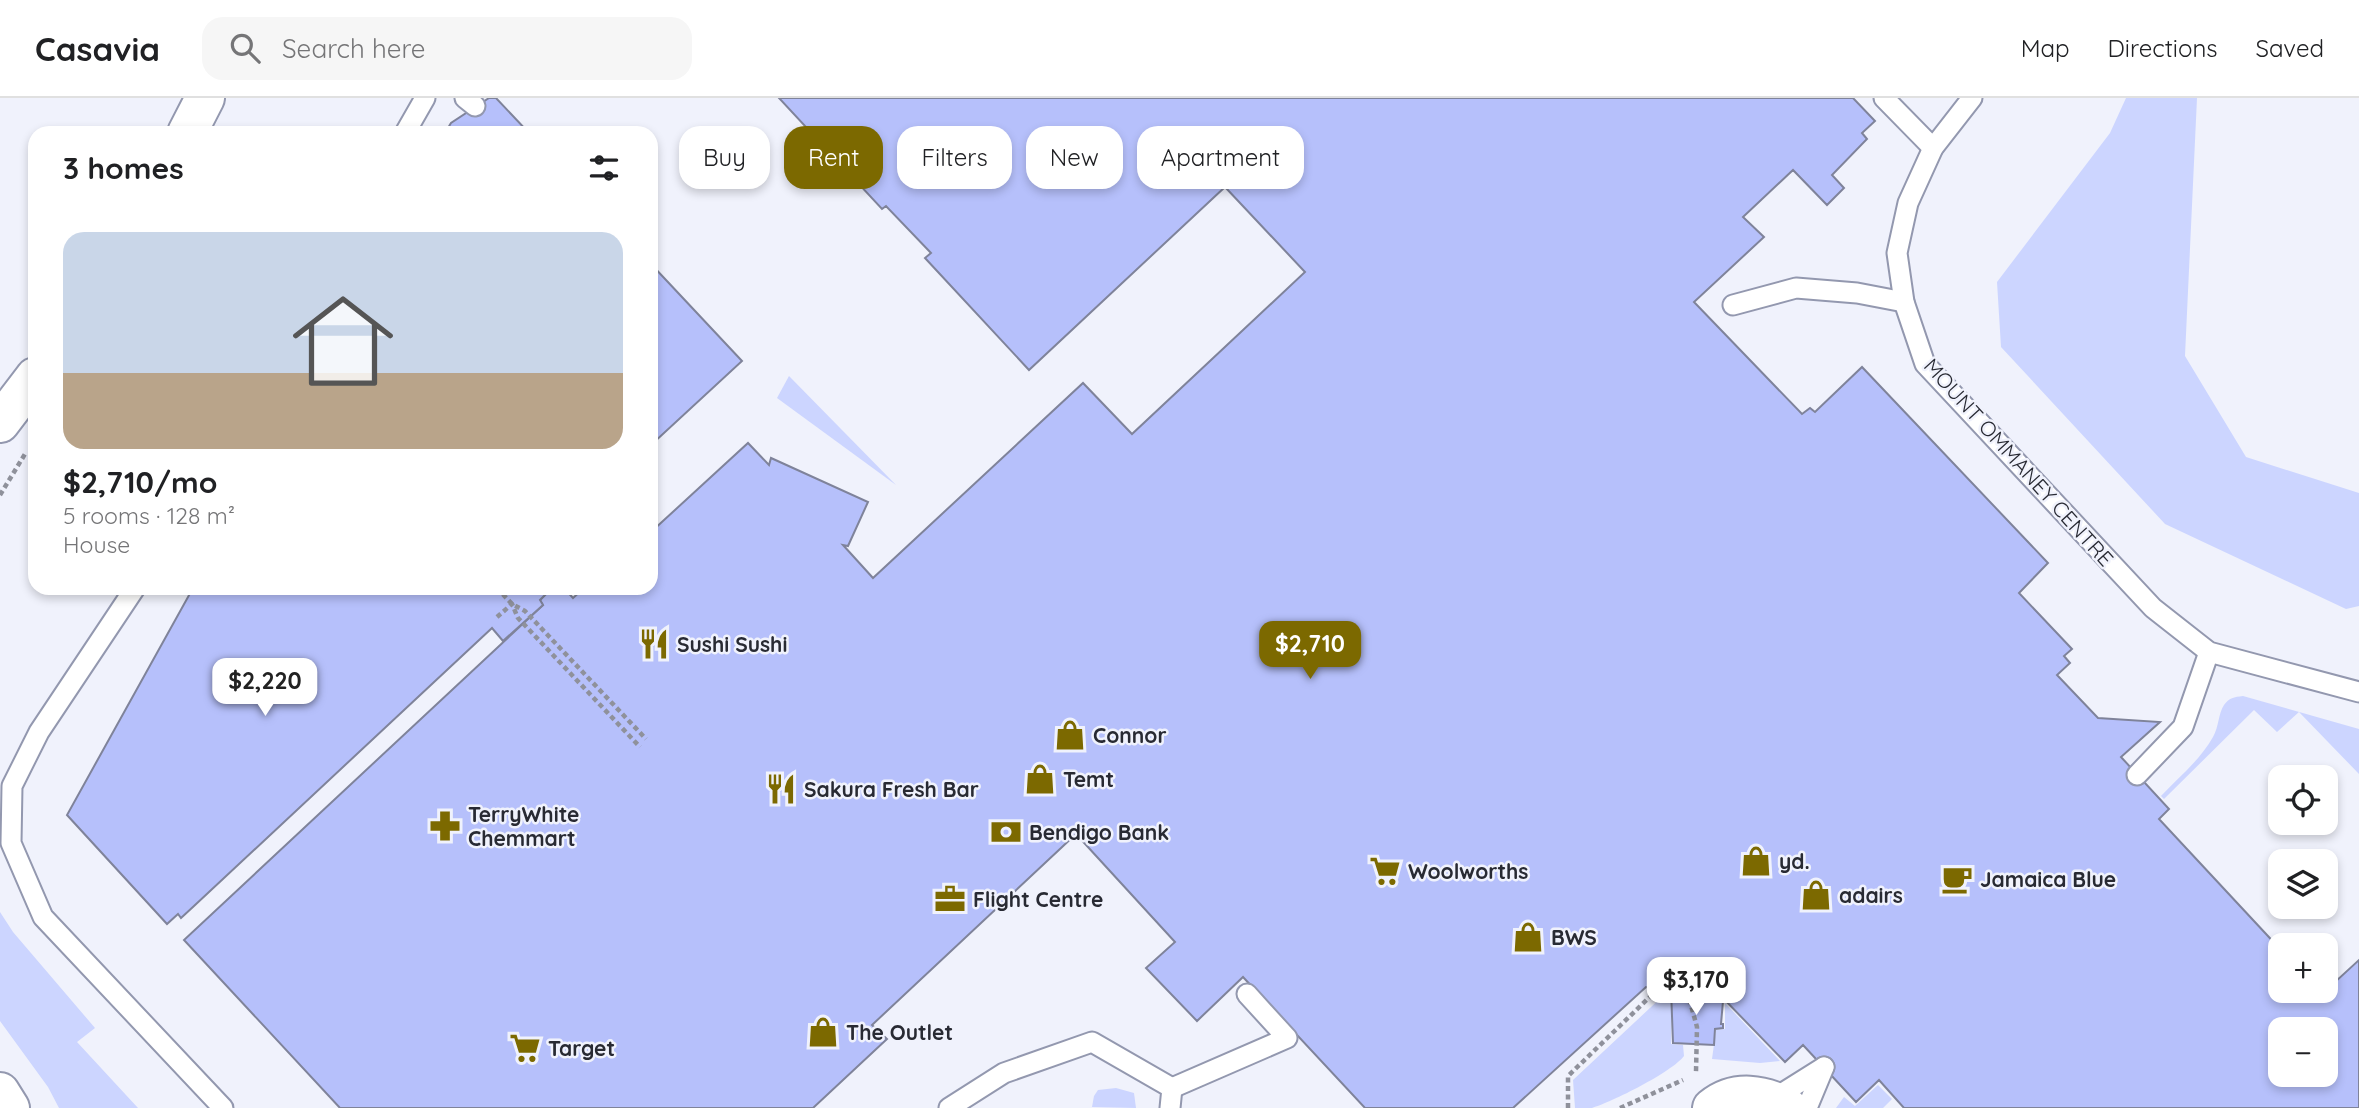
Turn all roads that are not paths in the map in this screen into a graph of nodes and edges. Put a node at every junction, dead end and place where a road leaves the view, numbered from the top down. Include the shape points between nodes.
1 (205, 98) edge
2 (425, 98) edge
3 (1884, 98) edge
4 (1972, 98) edge
5 (191, 126) edge
6 (409, 126) edge
7 (1933, 148) junction
8 (1903, 302) junction
9 (1733, 305) dead end
10 (28, 386) edge
11 (0, 423) edge
12 (130, 595) edge
13 (2209, 652) junction
14 (2359, 692) edge
15 (2137, 775) dead end
16 (1247, 994) dead end
17 (0, 1092) edge
18 (1172, 1098) edge
19 (1709, 1099) edge
20 (1789, 1105) edge
21 (10, 1108) edge
22 (223, 1108) edge
23 (949, 1108) edge

1 - 5 main road
2 - 6 lane
3 - 7 lane
4 - 7 lane, MOUNT OMMANEY CENTRE
7 - 8 lane, MOUNT OMMANEY CENTRE via 1908,203 1897,253
8 - 9 lane via 1796,288
8 - 13 lane, MOUNT OMMANEY CENTRE via 1925,363 2153,608
10 - 11 main road
12 - 22 lane via 39,732 12,786 11,843 44,917
13 - 14 lane, MOUNT OMMANEY CENTRE
13 - 15 lane via 2183,727
16 - 18 lane via 1287,1038
17 - 21 main road
18 - 23 lane via 1092,1042 1004,1073
19 - 20 main road via 1754,1095

